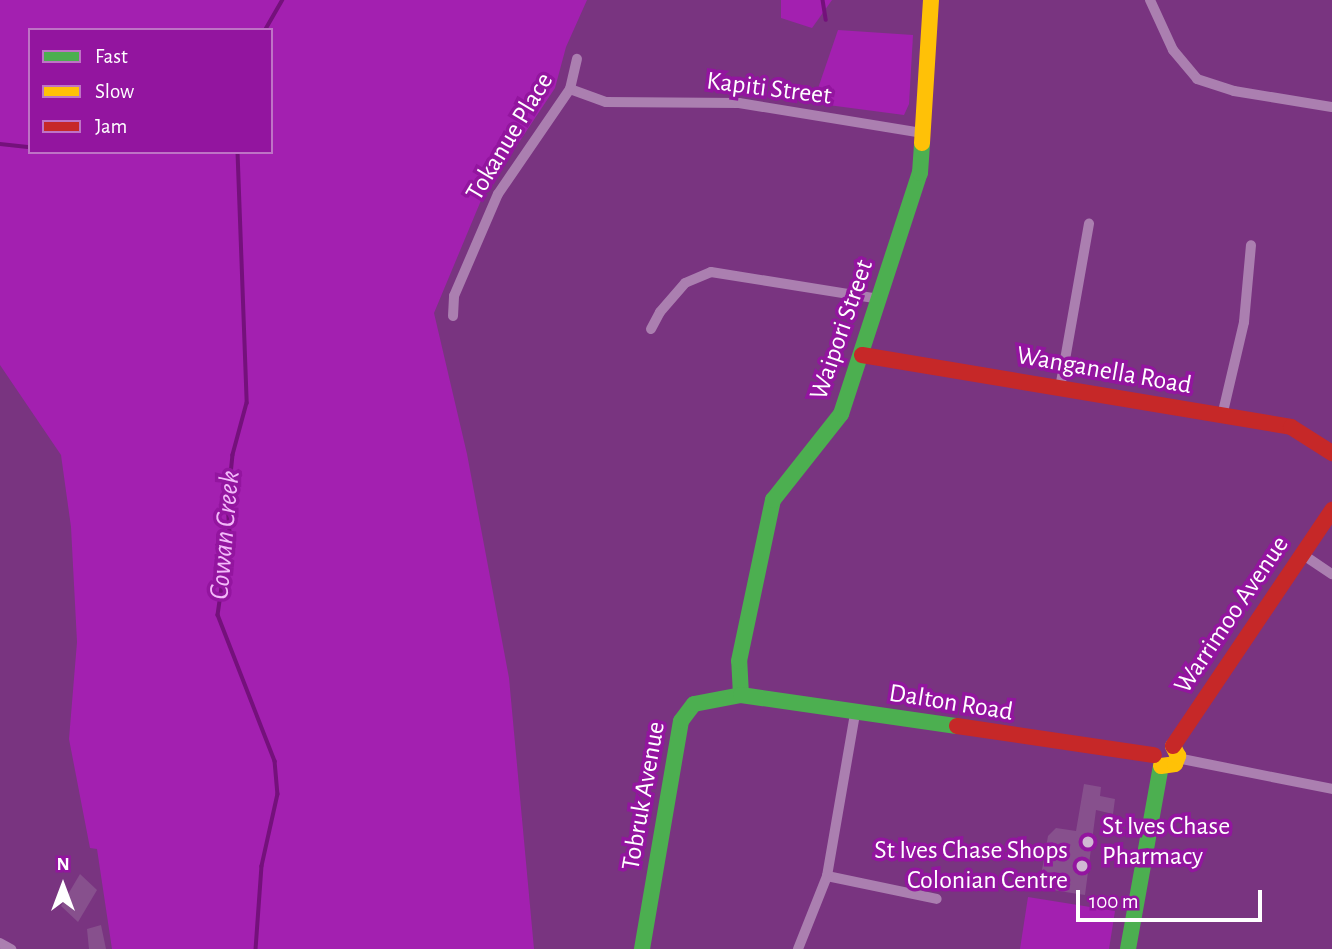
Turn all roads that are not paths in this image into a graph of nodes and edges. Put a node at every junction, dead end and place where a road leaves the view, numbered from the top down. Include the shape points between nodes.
1 (931, 0) edge
2 (1150, 0) edge
3 (577, 59) dead end
4 (570, 89) junction
5 (1332, 107) edge
6 (922, 133) junction
7 (1088, 225) dead end
8 (1251, 245) dead end
9 (879, 299) junction
10 (453, 316) dead end
11 (652, 329) dead end
12 (862, 355) junction
13 (1060, 388) junction
14 (1222, 416) junction
15 (1332, 453) edge
16 (1332, 510) edge
17 (1302, 554) junction
18 (1332, 574) edge
19 (741, 695) junction
20 (855, 714) junction
21 (1175, 752) junction
22 (1157, 761) junction
23 (1332, 789) edge
24 (827, 876) junction
25 (937, 899) dead end
26 (0, 943) edge
27 (11, 949) edge
28 (642, 949) edge
29 (798, 949) edge
30 (1128, 949) edge

1 - 6 street, Waipori Street
2 - 5 street via 1173,50 1197,79 1234,91
3 - 4 street, Tokanue Place
4 - 6 street, Kapiti Street via 606,102 739,103
4 - 10 street, Tokanue Place via 498,194 454,296
6 - 9 street, Waipori Street via 920,173
7 - 13 street
8 - 14 street via 1244,321
9 - 11 street via 711,272 685,283
9 - 12 street, Waipori Street
12 - 13 street, Wanganella Road
12 - 19 street, Waipori Street via 831,432 773,500 739,661
13 - 14 street, Wanganella Road
14 - 15 street, Wanganella Road via 1291,427
16 - 17 street, Warrimoo Avenue
17 - 18 street
17 - 21 street, Warrimoo Avenue
19 - 20 street, Dalton Road
19 - 28 street, Tobruk Avenue via 694,704 681,720
20 - 22 street, Dalton Road
20 - 24 street
21 - 22 street via 1162,745
21 - 23 street
22 - 30 street
24 - 25 street
24 - 29 street
26 - 27 street

